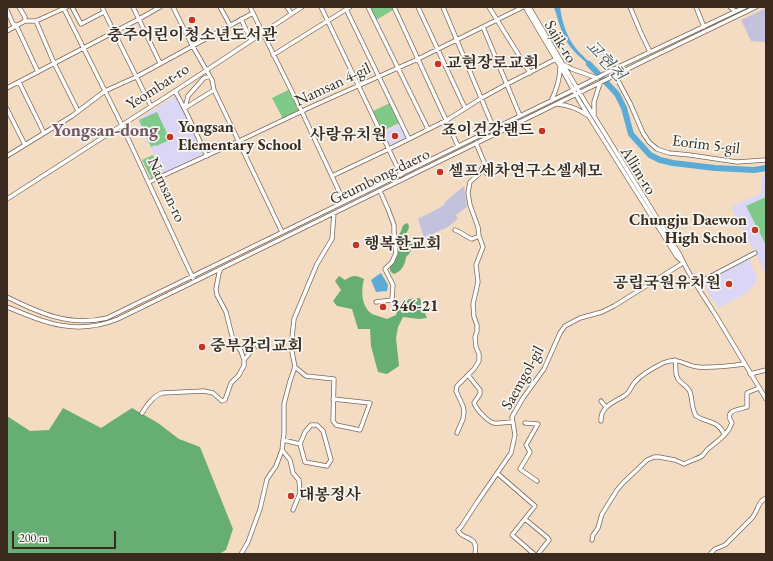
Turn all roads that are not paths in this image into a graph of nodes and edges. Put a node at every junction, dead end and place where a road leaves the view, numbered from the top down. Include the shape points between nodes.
1 (20, 7) edge
2 (72, 7) edge
3 (102, 7) edge
4 (133, 7) edge
5 (160, 7) edge
6 (173, 7) edge
7 (220, 7) edge
8 (250, 7) edge
9 (287, 7) edge
10 (302, 7) edge
11 (321, 7) edge
12 (368, 7) edge
13 (394, 7) edge
14 (418, 7) edge
15 (443, 7) edge
16 (489, 7) edge
17 (524, 7) edge
18 (529, 7) edge
19 (630, 7) edge
20 (696, 7) edge
21 (730, 7) edge
22 (745, 7) edge
23 (756, 7) edge
24 (64, 8) edge
25 (348, 8) edge
26 (7, 10) edge
27 (104, 12) junction
28 (736, 12) junction
29 (253, 13) junction
30 (291, 14) junction
31 (139, 19) junction
32 (241, 19) junction
33 (497, 20) junction
34 (25, 21) junction
35 (36, 21) junction
36 (328, 21) junction
37 (16, 25) junction
38 (230, 25) junction
39 (483, 27) junction
40 (704, 27) junction
41 (7, 31) edge
42 (114, 32) junction
43 (262, 32) junction
44 (251, 40) junction
45 (456, 40) junction
46 (192, 45) junction
47 (84, 48) junction
48 (437, 49) junction
49 (650, 52) junction
50 (273, 55) junction
51 (418, 59) junction
52 (556, 60) junction
53 (54, 63) junction
54 (160, 63) junction
55 (562, 65) junction
56 (398, 68) junction
57 (206, 70) junction
58 (38, 72) junction
59 (530, 73) junction
60 (615, 75) junction
61 (210, 76) junction
62 (136, 77) junction
63 (378, 77) junction
64 (597, 78) junction
65 (19, 82) junction
66 (600, 83) junction
67 (507, 84) junction
68 (359, 86) junction
69 (7, 88) edge
70 (577, 88) junction
71 (214, 90) junction
72 (573, 90) junction
73 (105, 91) junction
74 (175, 91) junction
75 (580, 93) junction
76 (575, 95) junction
77 (480, 99) junction
78 (551, 101) junction
79 (556, 104) junction
80 (151, 106) junction
81 (185, 108) junction
82 (464, 108) junction
83 (7, 109) edge
84 (78, 111) junction
85 (302, 112) junction
86 (520, 116) junction
87 (589, 116) junction
88 (594, 116) junction
89 (447, 120) junction
90 (122, 125) junction
91 (428, 129) junction
92 (494, 129) junction
93 (44, 133) junction
94 (409, 139) junction
95 (239, 141) junction
96 (476, 143) junction
97 (25, 145) junction
98 (458, 146) junction
99 (389, 150) junction
100 (7, 156) edge
101 (207, 156) junction
102 (766, 160) edge
103 (484, 165) junction
104 (486, 173) dead end
105 (401, 175) junction
106 (332, 176) junction
107 (149, 182) junction
108 (380, 191) junction
109 (7, 199) edge
110 (344, 202) junction
111 (334, 213) junction
112 (456, 230) dead end
113 (282, 232) junction
114 (479, 236) junction
115 (755, 253) dead end
116 (683, 263) junction
117 (222, 268) junction
118 (192, 276) junction
119 (195, 281) junction
120 (696, 284) junction
121 (7, 297) edge
122 (376, 302) dead end
123 (7, 307) edge
124 (258, 347) dead end
125 (244, 360) junction
126 (675, 360) junction
127 (744, 364) junction
128 (295, 367) junction
129 (766, 370) edge
130 (468, 374) junction
131 (750, 374) junction
132 (759, 388) junction
133 (334, 399) junction
134 (766, 399) edge
135 (602, 401) dead end
136 (606, 407) junction
137 (142, 412) dead end
138 (602, 421) dead end
139 (513, 422) junction
140 (525, 423) dead end
141 (457, 433) dead end
142 (724, 434) junction
143 (284, 440) junction
144 (300, 444) junction
145 (282, 450) junction
146 (497, 473) junction
147 (537, 481) dead end
148 (766, 498) edge
149 (293, 510) dead end
150 (525, 519) junction
151 (592, 540) dead end
152 (241, 554) edge
153 (475, 554) edge
154 (534, 554) edge
155 (538, 554) edge
156 (710, 554) edge

1 - 34 street via 26,17
2 - 27 street via 81,24
3 - 27 street
4 - 31 street
5 - 31 street
6 - 46 street
7 - 38 street
8 - 29 street
9 - 30 street
10 - 30 street, Yeombat-ro
11 - 36 street
12 - 56 street
13 - 51 street
14 - 48 street
15 - 45 street
16 - 33 street
17 - 33 street, Namsan 4-gil
17 - 52 street, Sajik-ro
18 - 55 street, Sajik-ro
19 - 49 street
20 - 40 street
21 - 28 street
22 - 28 street, Geumbong-daero
23 - 60 street, Geumbong-daero
24 - 35 street
24 - 47 street, Namsan-ro
25 - 36 street
25 - 63 street
26 - 37 street via 13,24
27 - 42 street
28 - 40 street, Geumbong-daero
29 - 32 street
29 - 43 street
30 - 43 street, Yeombat-ro
31 - 42 street
31 - 54 street
32 - 38 street
32 - 44 street
33 - 39 street, Namsan 4-gil
33 - 59 street
34 - 35 street
34 - 37 street
35 - 53 street
36 - 50 street
36 - 68 street
37 - 41 street
37 - 58 street
38 - 46 street
39 - 45 street, Namsan 4-gil
39 - 67 street
40 - 49 street, Geumbong-daero
42 - 47 street
42 - 62 street
43 - 44 street, Yeombat-ro
43 - 50 street
44 - 57 street, Yeombat-ro
45 - 48 street, Namsan 4-gil
45 - 77 street
46 - 54 street
46 - 57 street
47 - 53 street
47 - 73 street, Namsan-ro
48 - 51 street, Namsan 4-gil
48 - 82 street
49 - 64 street, Geumbong-daero
50 - 85 street
51 - 56 street, Namsan 4-gil
51 - 89 street
52 - 55 street, Sajik-ro
52 - 59 street
53 - 58 street
53 - 84 street
54 - 62 street
55 - 64 street
55 - 70 street, Sajik-ro
55 - 72 street, Sajik-ro
55 - 78 street
56 - 63 street, Namsan 4-gil
56 - 91 street
57 - 61 street
57 - 74 street, Yeombat-ro
58 - 65 street
59 - 67 street
60 - 66 street, Geumbong-daero
60 - 102 street, Eorim 5-gil via 643,133 657,149 669,153 737,162
61 - 71 street
61 - 81 street via 204,78 188,96
62 - 73 street
62 - 80 street
63 - 68 street, Namsan 4-gil
63 - 94 street
64 - 70 street, Geumbong-daero
65 - 69 street
65 - 93 street
66 - 75 street, Geumbong-daero
66 - 88 street via 594,102
67 - 77 street
67 - 86 street
68 - 85 street, Namsan 4-gil
68 - 99 street
70 - 72 street, Geumbong-daero
70 - 75 street, Allim-ro
71 - 81 street
71 - 95 street
72 - 76 street, Allim-ro
72 - 78 street, Geumbong-daero
73 - 84 street
73 - 90 street, Namsan-ro
74 - 80 street, Yeombat-ro
74 - 81 street
75 - 76 street, Geumbong-daero
75 - 88 street, Allim-ro
76 - 79 street, Geumbong-daero
76 - 87 street, Allim-ro
77 - 82 street
77 - 92 street
78 - 86 street, Geumbong-daero
79 - 87 street via 567,105
79 - 96 street, Geumbong-daero
80 - 90 street, Yeombat-ro
81 - 101 street
82 - 89 street
83 - 97 street
84 - 93 street
85 - 95 street, Namsan 4-gil
85 - 106 street
86 - 92 street, Geumbong-daero
87 - 116 street, Allim-ro
88 - 116 street, Allim-ro
89 - 91 street
89 - 98 street
90 - 107 street, Namsan-ro
90 - 109 street, Yeombat-ro
91 - 94 street
92 - 98 street, Geumbong-daero
93 - 97 street
94 - 99 street
95 - 101 street, Namsan 4-gil
95 - 113 street
96 - 103 street
96 - 108 street, Geumbong-daero
97 - 100 street
98 - 105 street, Geumbong-daero
99 - 105 street
99 - 106 street
101 - 107 street, Namsan 4-gil
103 - 104 street
103 - 114 street via 470,182 468,193
105 - 110 street, Geumbong-daero
106 - 110 street
107 - 118 street, Namsan-ro
108 - 111 street, Geumbong-daero
108 - 122 street via 394,225 396,253 385,269 393,285 392,300
110 - 113 street, Geumbong-daero
111 - 117 street, Geumbong-daero
111 - 128 street via 332,239 317,264 294,319 291,347
112 - 114 street via 472,239
113 - 118 street, Geumbong-daero
114 - 130 street via 483,247 476,265 478,282 473,304 479,361
115 - 120 street
116 - 120 street, Allim-ro
116 - 139 street, Saemgol-gil via 614,306 565,326 544,369 512,417
117 - 119 street, Geumbong-daero
117 - 125 street via 216,289 217,295 226,312 233,340
118 - 119 street, Namsan-ro
118 - 121 street, Geumbong-daero via 98,320 44,314
119 - 123 street, Geumbong-daero via 107,324 90,327 45,322
120 - 127 street, Allim-ro
124 - 125 street via 257,344 251,344
125 - 137 street via 242,371 231,383 225,400 219,400 213,393 204,391 162,392 152,399
126 - 127 street via 698,367
126 - 136 street via 663,363 640,377 626,396
126 - 142 street via 676,375 689,389 696,416 715,424
127 - 131 street, Allim-ro
128 - 133 street via 306,376 334,378
128 - 143 street via 284,404
129 - 131 street
130 - 139 street via 480,390 474,403 479,412 494,423
130 - 141 street via 457,386 456,391 464,411
131 - 132 street, Allim-ro
132 - 134 street, Allim-ro
132 - 142 street via 747,394 747,407 732,412 732,425
133 - 133 street via 333,421 336,425 360,430 370,403
135 - 136 street
136 - 138 street
139 - 146 street, Saemgol-gil via 515,435 511,453
140 - 147 street via 538,424 526,445 529,454 520,468
142 - 151 street via 702,456 684,464 659,457 647,460 622,484 602,514
143 - 144 street
143 - 145 street
144 - 144 street via 311,425 317,425 323,431 331,460 327,466 305,462
145 - 149 street via 290,460 293,473 299,480 300,493
145 - 152 street via 276,466 267,479 260,509
146 - 150 street via 534,505
146 - 153 street, Saemgol-gil via 458,530 463,536 471,539 475,546
148 - 156 street via 762,500 752,518 724,545
150 - 154 street via 512,535
150 - 155 street via 550,540

